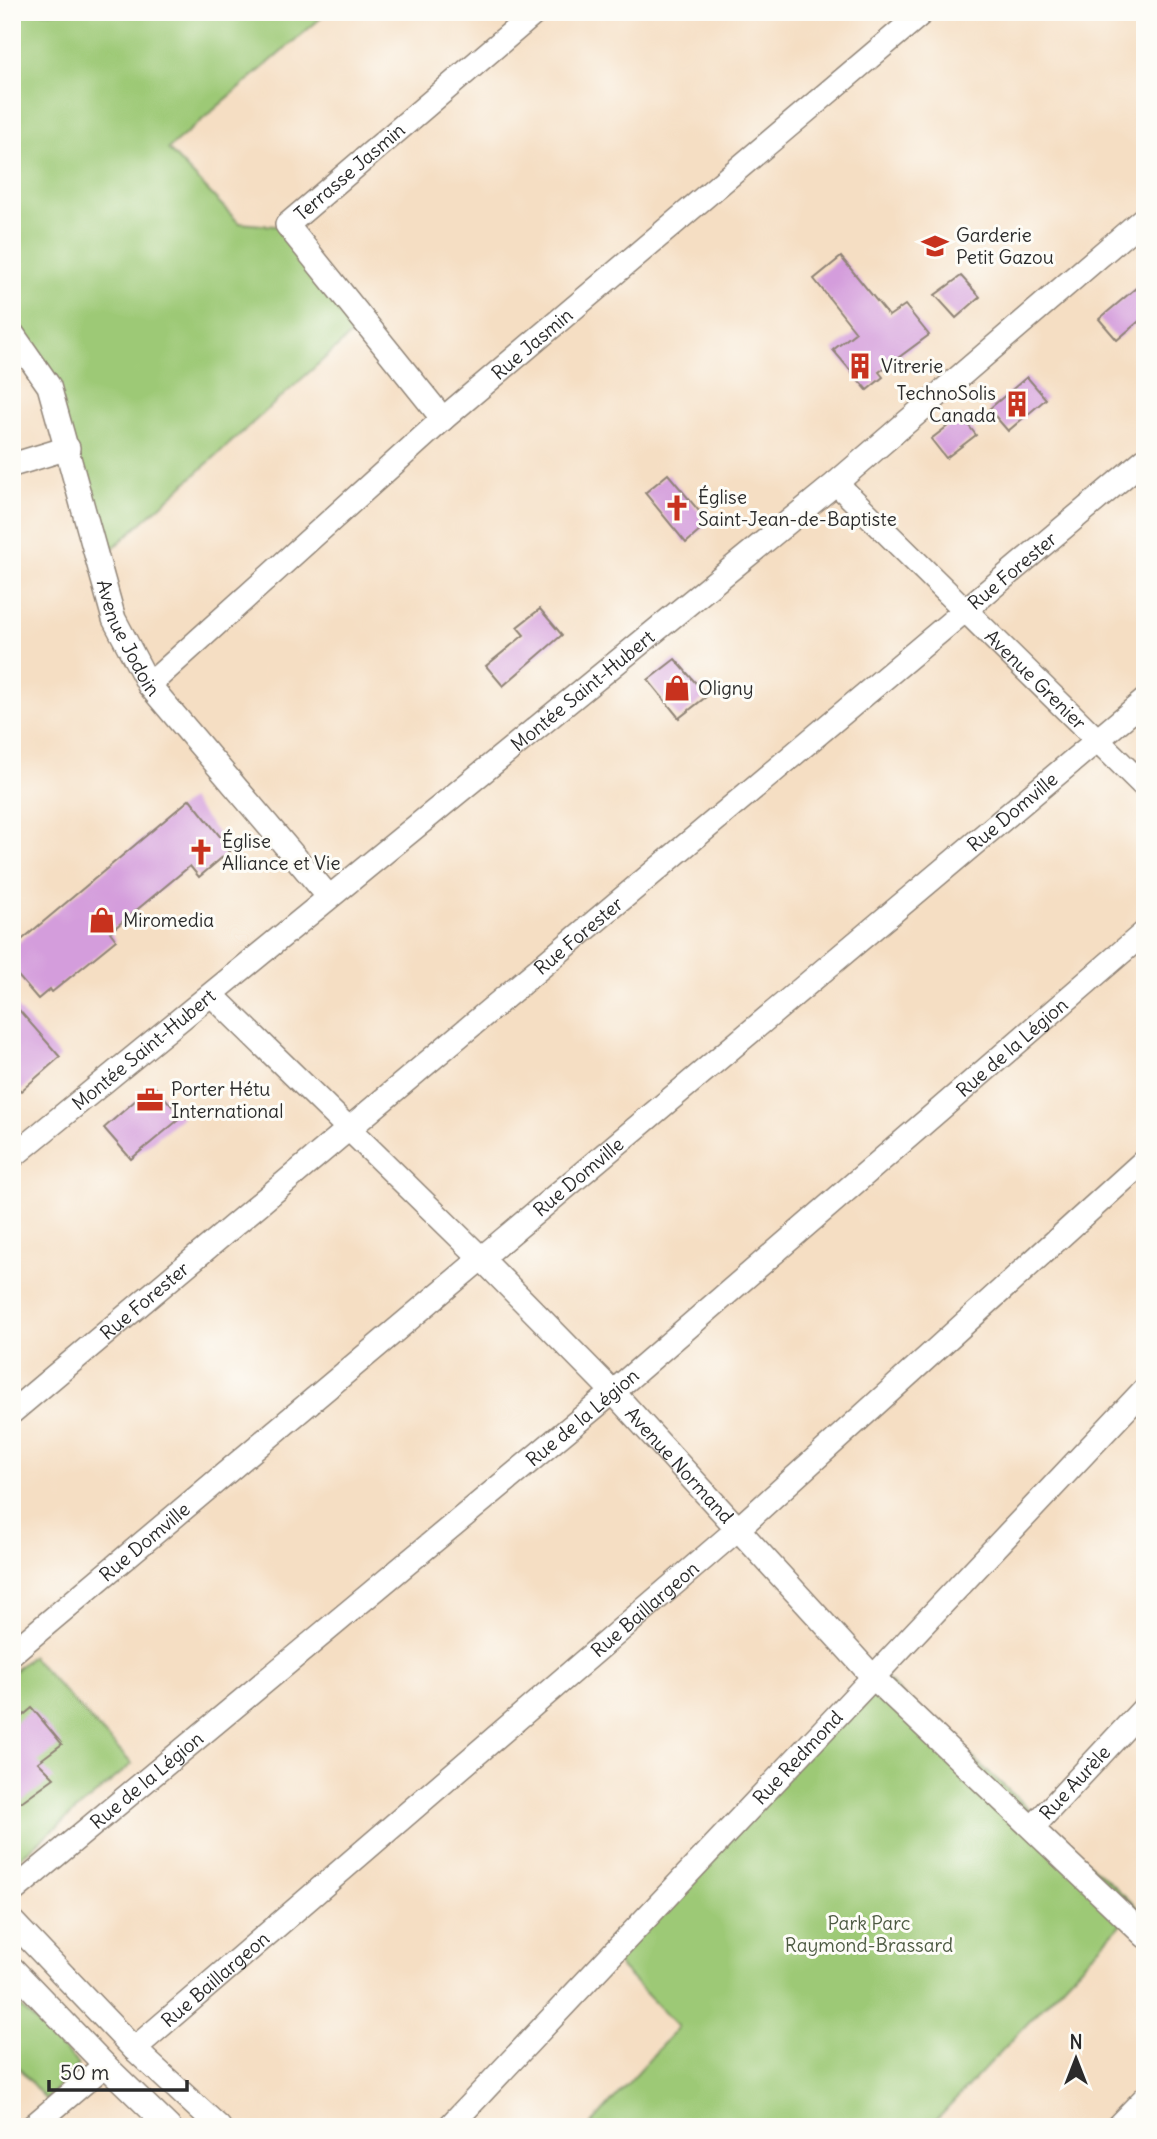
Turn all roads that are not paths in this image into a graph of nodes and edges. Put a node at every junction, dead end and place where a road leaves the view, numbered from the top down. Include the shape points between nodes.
1 (536, 12) edge
2 (923, 12) edge
3 (1145, 217) edge
4 (12, 333) edge
5 (443, 419) junction
6 (68, 448) junction
7 (1145, 459) edge
8 (12, 465) edge
9 (836, 483) junction
10 (965, 610) junction
11 (149, 685) junction
12 (1145, 700) edge
13 (1096, 741) junction
14 (1145, 787) edge
15 (329, 897) junction
16 (1145, 933) edge
17 (212, 995) junction
18 (347, 1129) junction
19 (12, 1157) edge
20 (1145, 1160) edge
21 (481, 1258) junction
22 (1145, 1389) edge
23 (613, 1392) junction
24 (12, 1412) edge
25 (740, 1527) junction
26 (12, 1653) edge
27 (874, 1678) junction
28 (1145, 1707) edge
29 (1033, 1827) junction
30 (12, 1892) edge
31 (12, 1921) edge
32 (1145, 1936) edge
33 (12, 1968) edge
34 (134, 2049) junction
35 (105, 2066) junction
36 (1145, 2098) edge
37 (32, 2127) edge
38 (169, 2127) edge
39 (219, 2127) edge
40 (449, 2127) edge
41 (1117, 2127) edge

1 - 5 street, Terrasse Jasmin via 287,225
2 - 5 street, Rue Jasmin
3 - 9 street, Montée Saint-Hubert
4 - 6 street, Avenue Jodoin via 49,386
5 - 11 street, Rue Jasmin
6 - 8 street
6 - 11 street, Avenue Jodoin via 114,619
7 - 10 street, Rue Forester
9 - 10 street, Avenue Grenier
9 - 15 street, Montée Saint-Hubert
10 - 13 street, Avenue Grenier
10 - 18 street, Rue Forester
11 - 15 street, Avenue Jodoin
12 - 13 street, Rue Domville
13 - 14 street, Avenue Grenier
13 - 21 street, Rue Domville
15 - 17 street, Montée Saint-Hubert
16 - 23 street, Rue de la Légion
17 - 18 street, Avenue Normand
17 - 19 street, Montée Saint-Hubert
18 - 21 street, Avenue Normand
18 - 24 street, Rue Forester
20 - 25 street, Rue Baillargeon
21 - 23 street, Avenue Normand
21 - 26 street, Rue Domville
22 - 27 street, Rue Redmond
23 - 25 street, Avenue Normand
23 - 30 street, Rue de la Légion
25 - 27 street, Avenue Normand
25 - 34 street, Rue Baillargeon
27 - 29 street, Avenue Normand
27 - 40 street, Rue Redmond
28 - 29 street, Rue Aurèle
29 - 32 street, Avenue Normand
31 - 34 street
33 - 35 street
34 - 39 street
35 - 37 street
35 - 38 street
36 - 41 street

